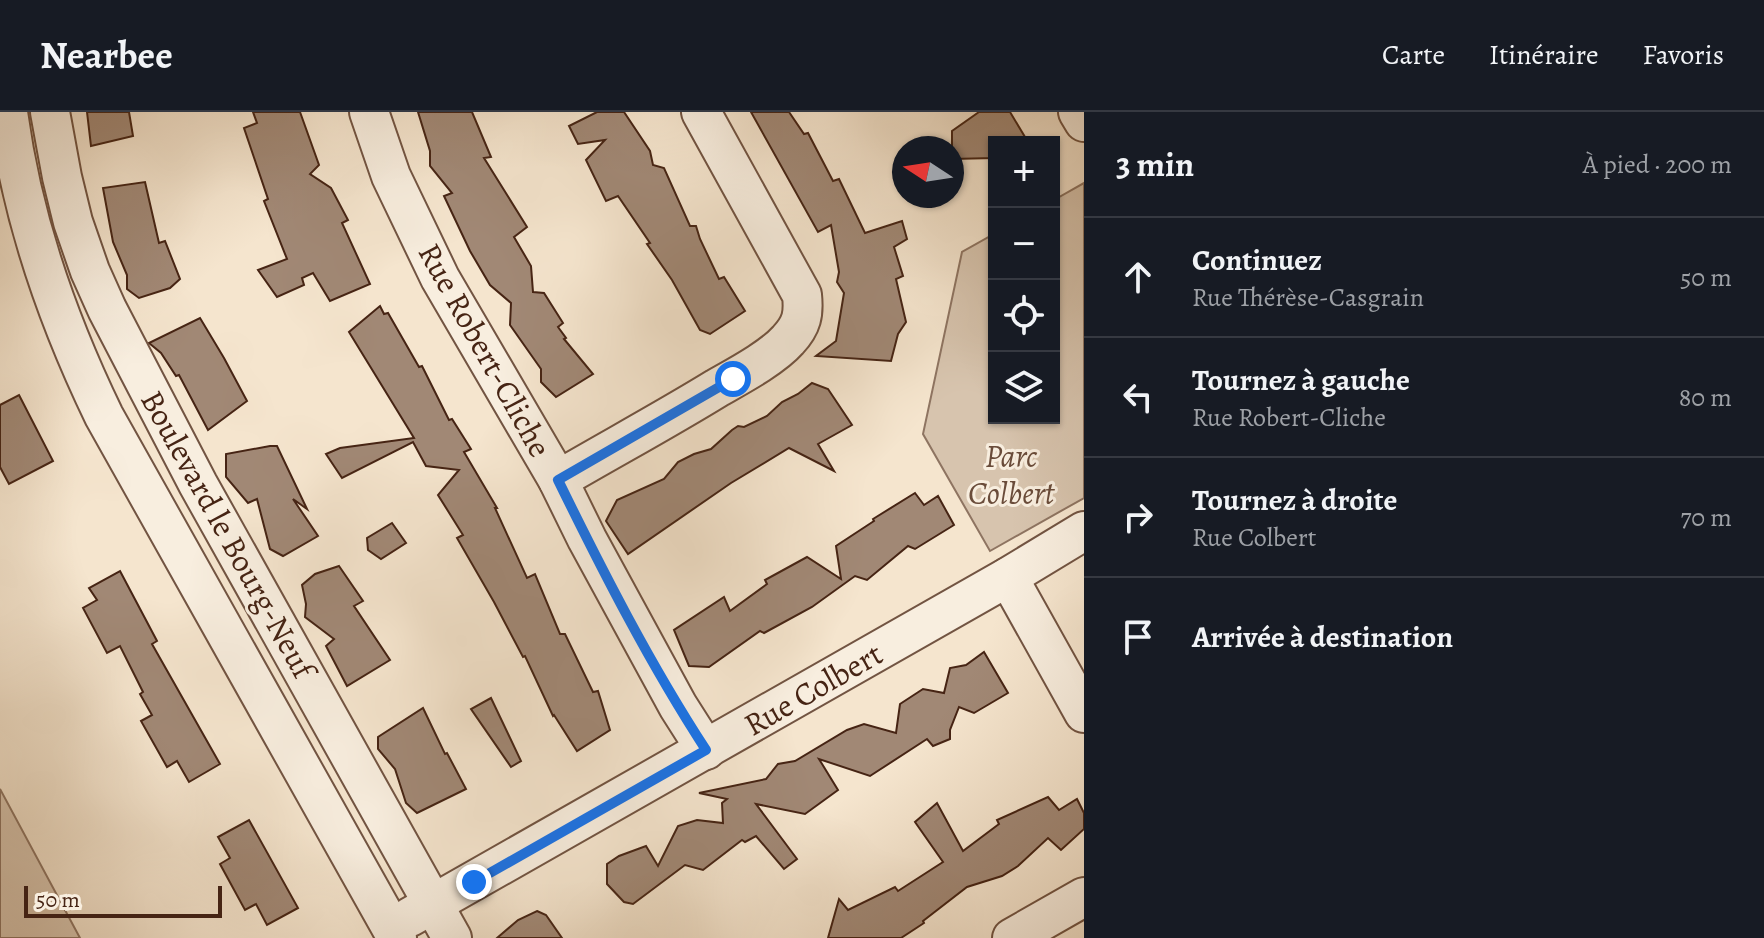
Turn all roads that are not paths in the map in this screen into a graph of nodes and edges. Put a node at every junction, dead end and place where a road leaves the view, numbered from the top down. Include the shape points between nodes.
1 (8, 112) edge
2 (50, 112) edge
3 (369, 112) edge
4 (701, 112) edge
5 (1078, 112) edge
6 (1084, 122) edge
7 (558, 480) junction
8 (1084, 531) edge
9 (1008, 577) junction
10 (1084, 713) edge
11 (706, 750) junction
12 (1084, 897) edge
13 (433, 903) junction
14 (387, 935) edge
15 (452, 938) edge
16 (1012, 938) edge

1 - 14 street, Boulevard le Bourg-Neuf via 37,251 94,394
2 - 13 street, Boulevard le Bourg-Neuf via 73,222 107,309 198,484
3 - 7 street, Rue Robert-Cliche via 391,176 440,278
4 - 7 street via 802,295 798,326 779,349 733,379
5 - 6 street
7 - 11 street, Rue Robert-Cliche
8 - 9 street, Rue Colbert
9 - 10 street
9 - 11 street, Rue Colbert
11 - 13 street, Rue Colbert
12 - 16 street
13 - 14 street, Rue Colbert
13 - 15 street, Boulevard le Bourg-Neuf

